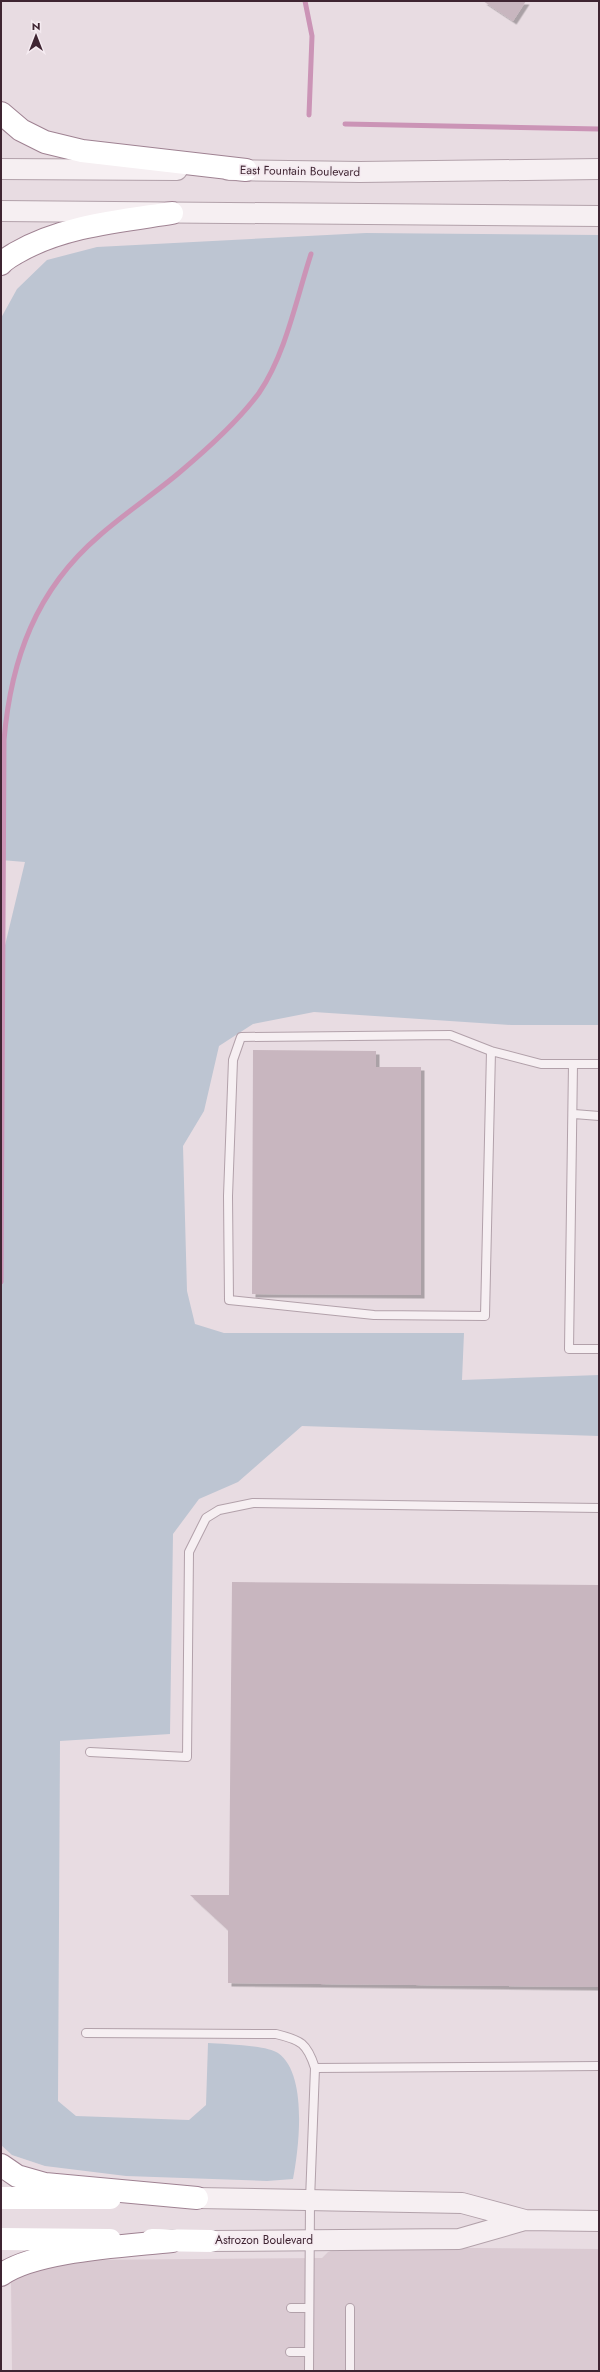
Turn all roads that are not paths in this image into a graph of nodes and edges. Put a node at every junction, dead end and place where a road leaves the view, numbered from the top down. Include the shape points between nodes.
1 (1, 113) edge
2 (1, 169) edge
3 (599, 169) edge
4 (246, 170) junction
5 (1, 212) edge
6 (172, 213) junction
7 (599, 216) edge
8 (1, 264) edge
9 (491, 1051) junction
10 (573, 1064) junction
11 (599, 1064) edge
12 (574, 1114) junction
13 (599, 1116) edge
14 (599, 1349) edge
15 (599, 1508) edge
16 (90, 1752) dead end
17 (86, 2033) dead end
18 (599, 2066) edge
19 (315, 2068) junction
20 (1, 2165) edge
21 (1, 2198) edge
22 (197, 2198) junction
23 (310, 2200) junction
24 (525, 2220) junction
25 (599, 2221) edge
26 (1, 2239) edge
27 (172, 2240) junction
28 (211, 2240) joint
29 (310, 2240) junction
30 (1, 2275) edge
31 (291, 2308) dead end
32 (309, 2308) junction
33 (350, 2308) dead end
34 (290, 2352) dead end
35 (309, 2352) junction
36 (309, 2371) edge
37 (350, 2371) edge

1 - 4 main road via 21,130 60,146 82,151
2 - 4 street, East Fountain Boulevard
3 - 4 street, East Fountain Boulevard via 360,172
5 - 6 street
6 - 7 street
6 - 8 main road via 119,221 59,235 32,244
9 - 9 lane via 450,1036 241,1037 233,1060 228,1196 229,1300 374,1315 485,1316
9 - 10 lane via 540,1064
10 - 11 lane
10 - 12 lane
12 - 13 lane
12 - 14 lane via 569,1349
15 - 16 lane via 253,1503 219,1510 206,1518 189,1552 187,1757
17 - 19 lane via 276,2034 292,2038 309,2050
18 - 19 lane
19 - 23 lane
20 - 22 main road via 18,2176 45,2184
21 - 22 main road, Astrozon Boulevard
22 - 23 street, Astrozon Boulevard
23 - 24 street, Astrozon Boulevard via 462,2203
23 - 29 lane
24 - 25 street, Astrozon Boulevard
24 - 29 street, Astrozon Boulevard via 460,2239
26 - 27 main road, Astrozon Boulevard
27 - 28 main road, Astrozon Boulevard
27 - 30 main road via 34,2259 8,2269
28 - 29 street, Astrozon Boulevard
29 - 32 lane
31 - 32 lane
32 - 35 lane
33 - 37 lane
34 - 35 lane
35 - 36 lane

